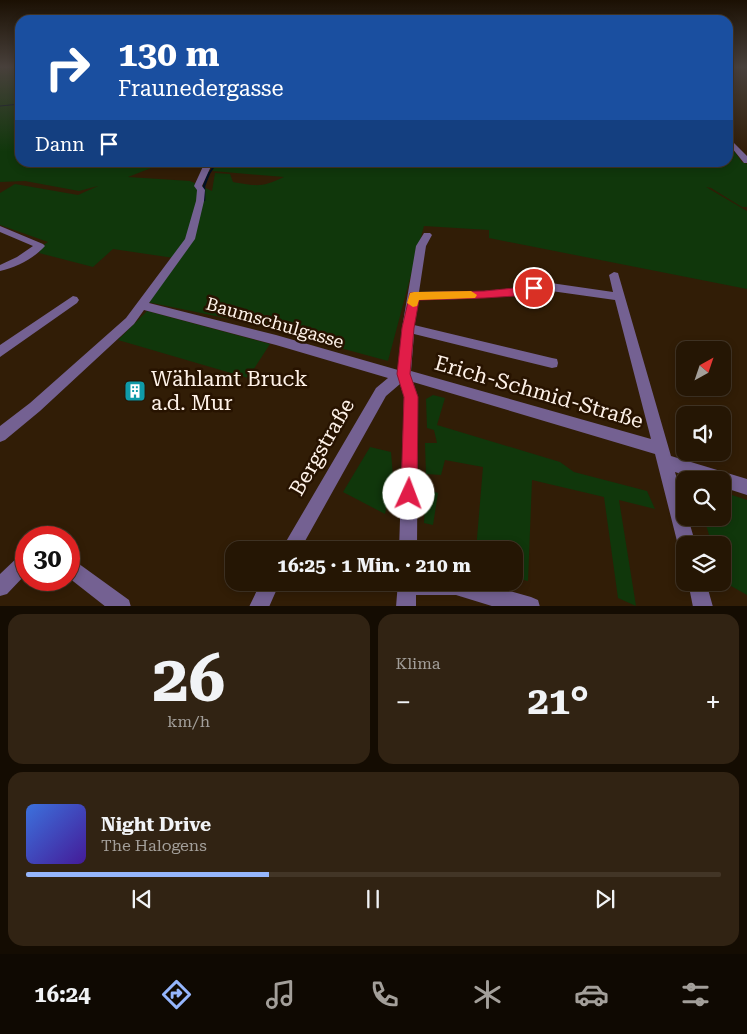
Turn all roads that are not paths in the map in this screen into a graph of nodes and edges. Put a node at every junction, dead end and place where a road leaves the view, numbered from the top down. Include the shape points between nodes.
1 (733, 145) edge
2 (746, 160) edge
3 (207, 167) edge
4 (0, 229) edge
5 (427, 235) dead end
6 (45, 246) dead end
7 (21, 259) junction
8 (0, 268) edge
9 (614, 275) dead end
10 (414, 296) junction
11 (620, 297) junction
12 (73, 300) dead end
13 (142, 305) junction
14 (408, 328) junction
15 (0, 352) edge
16 (552, 363) dead end
17 (401, 375) junction
18 (0, 435) edge
19 (664, 456) junction
20 (747, 486) edge
21 (685, 536) edge
22 (295, 541) edge
23 (408, 541) edge
24 (15, 572) edge
25 (80, 575) edge
26 (0, 587) edge
27 (267, 591) edge
28 (407, 591) edge
29 (475, 591) edge
30 (699, 591) edge
31 (122, 606) edge
32 (258, 606) edge
33 (406, 606) edge
34 (531, 606) edge
35 (703, 606) edge

1 - 2 street
3 - 13 street via 198,186 200,201 190,239
4 - 7 street via 40,246
5 - 10 street via 421,246
6 - 7 street
7 - 8 street
9 - 11 street
10 - 11 street via 484,295 544,286
10 - 14 street
11 - 19 street
12 - 15 street
13 - 17 street, Baumschulgasse
13 - 18 street via 130,321
14 - 16 street, Erich-Schmid-Straße
14 - 17 street
17 - 19 street, Erich-Schmid-Straße
17 - 22 street, Bergstraße via 382,392
17 - 23 street via 411,397
19 - 20 street, Erich-Schmid-Straße
19 - 21 street
24 - 26 street
25 - 31 street
27 - 32 street
28 - 33 street
29 - 34 street
30 - 35 street

